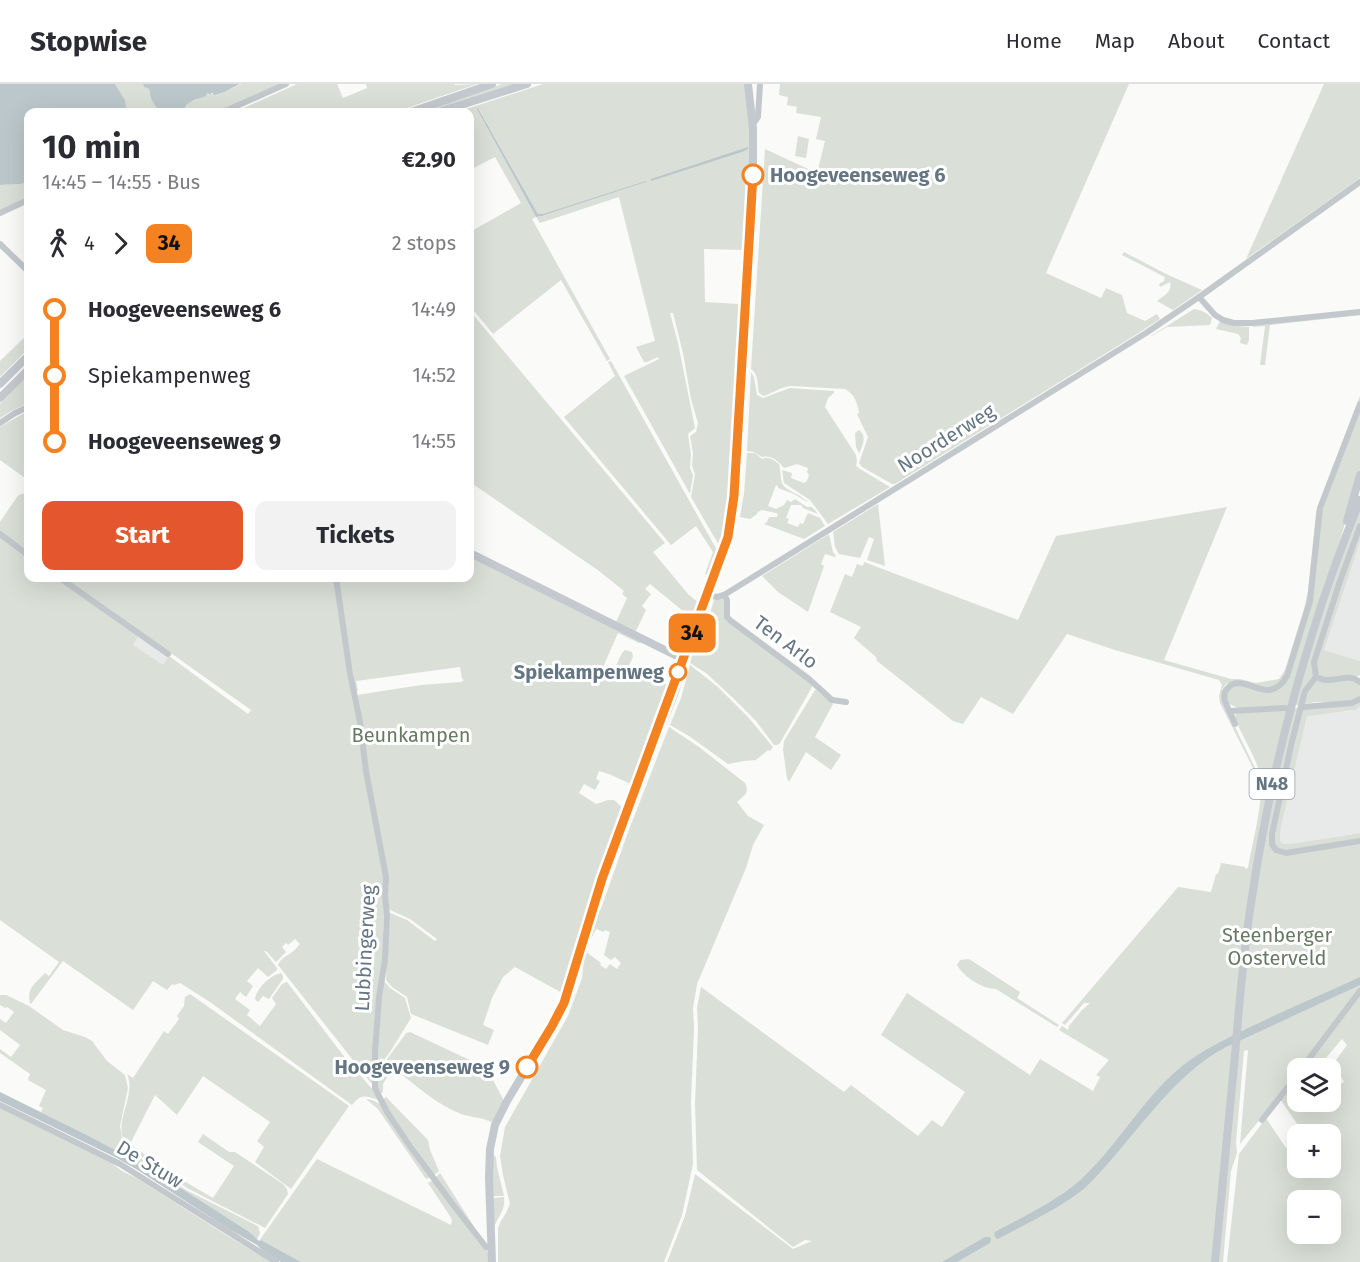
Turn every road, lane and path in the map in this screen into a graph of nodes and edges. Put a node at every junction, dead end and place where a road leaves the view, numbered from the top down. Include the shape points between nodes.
1 (286, 84) edge
2 (492, 84) edge
3 (528, 84) edge
4 (748, 84) edge
5 (760, 84) edge
6 (233, 108) edge
7 (423, 108) edge
8 (452, 108) edge
9 (753, 124) junction
10 (1360, 182) edge
11 (24, 202) edge
12 (0, 213) edge
13 (0, 244) edge
14 (24, 267) edge
15 (1199, 297) junction
16 (1360, 312) edge
17 (24, 360) edge
18 (24, 374) edge
19 (0, 384) edge
20 (0, 398) edge
21 (1360, 404) edge
22 (24, 408) edge
23 (0, 423) edge
24 (1360, 475) edge
25 (1360, 500) edge
26 (1360, 526) edge
27 (0, 534) edge
28 (1341, 548) junction
29 (24, 552) edge
30 (474, 555) edge
31 (66, 582) edge
32 (337, 582) edge
33 (706, 595) junction
34 (724, 595) junction
35 (168, 654) dead end
36 (683, 659) junction
37 (1316, 677) junction
38 (1360, 682) edge
39 (1360, 699) edge
40 (846, 702) dead end
41 (1303, 706) dead end
42 (1286, 708) dead end
43 (1230, 711) junction
44 (1235, 724) dead end
45 (1360, 841) edge
46 (1360, 991) edge
47 (1310, 1058) edge
48 (1287, 1088) edge
49 (0, 1105) edge
50 (1262, 1120) dead end
51 (491, 1248) junction
52 (276, 1262) edge
53 (492, 1262) edge
54 (1215, 1262) edge

1 - 6 street
2 - 7 highway
3 - 8 highway
4 - 9 main road
5 - 9 street via 758,117
9 - 33 main road via 733,508 728,537
10 - 15 street, Noorderweg
11 - 12 street
13 - 14 street
15 - 16 street via 1215,315 1234,323
15 - 34 street, Noorderweg
17 - 19 highway
18 - 20 highway
21 - 43 street via 1320,508 1310,598 1287,676 1272,689 1239,683 1230,686 1224,696
22 - 23 street
24 - 28 highway, N48
25 - 28 highway, N48
26 - 37 street via 1317,653
27 - 29 street
28 - 54 highway, N48 via 1299,676 1268,805 1248,922
30 - 36 main road
31 - 35 street
32 - 51 street, Lubbingerweg via 386,878 386,960 379,997 375,1088 410,1146 486,1247
33 - 34 street
33 - 36 main road
34 - 40 street, Ten Arlo via 727,618 832,700
36 - 51 main road via 594,901 564,1003 525,1077 500,1113 492,1140 489,1178
37 - 38 street via 1351,677
37 - 45 street via 1305,691 1295,726 1272,844 1278,852 1286,853
39 - 41 street via 1350,704
42 - 43 street
43 - 44 street
46 - 47 street
48 - 50 street
49 - 52 street, De Stuw via 120,1164
51 - 53 main road

